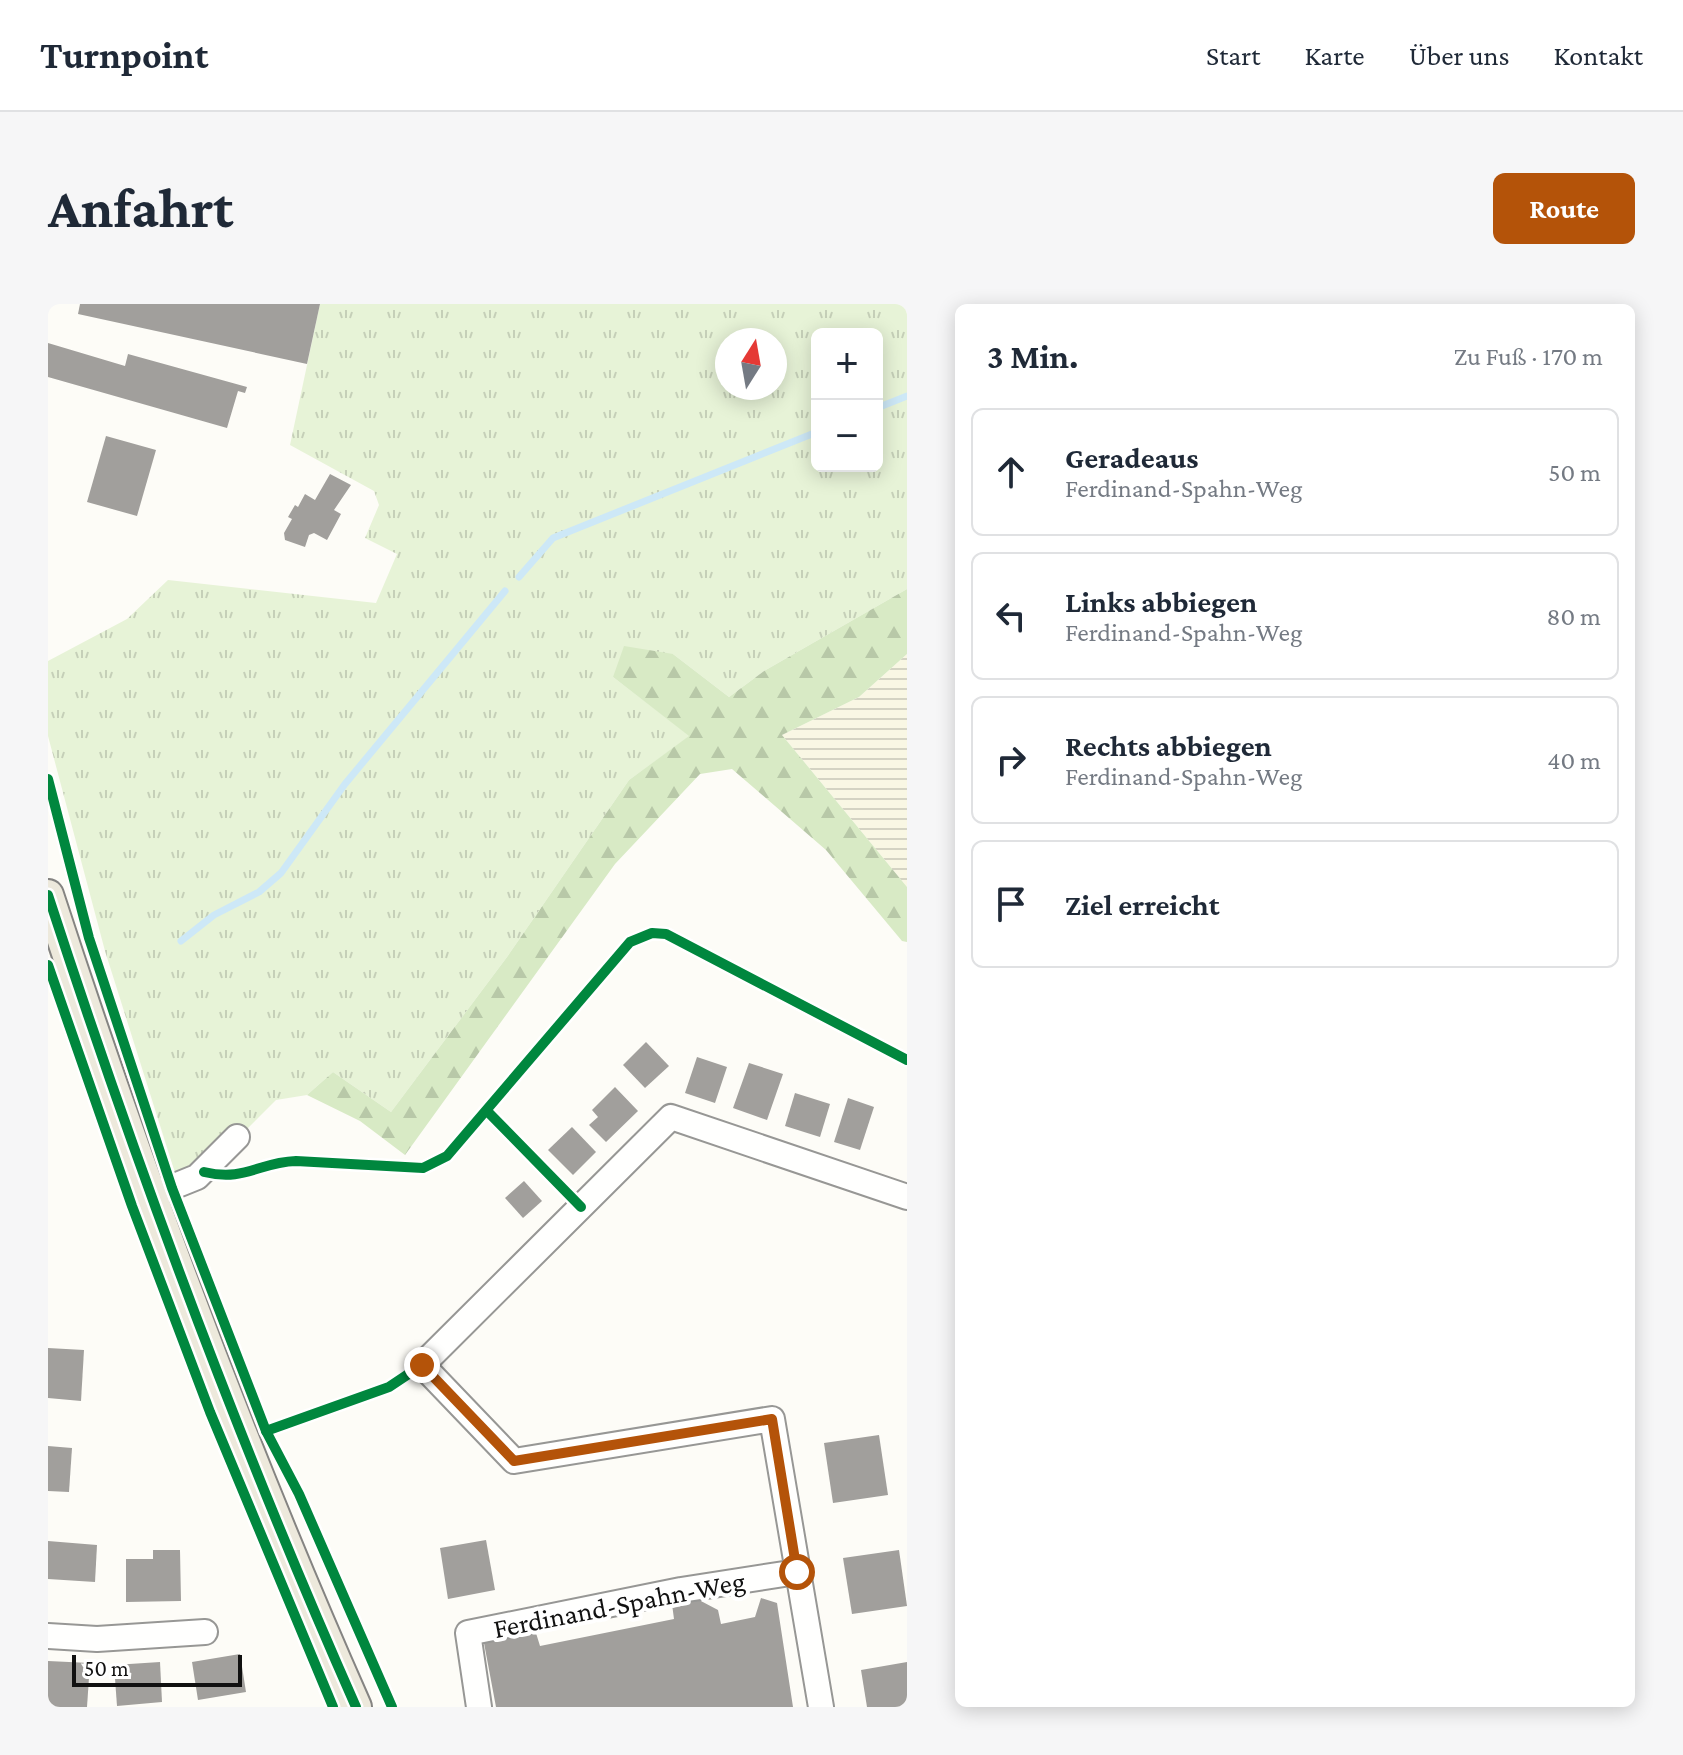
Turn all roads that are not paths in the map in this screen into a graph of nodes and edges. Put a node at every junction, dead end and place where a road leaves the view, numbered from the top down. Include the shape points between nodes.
1 (48, 895) edge
2 (237, 1137) dead end
3 (150, 1196) junction
4 (907, 1197) edge
5 (797, 1572) junction
6 (205, 1632) dead end
7 (48, 1636) edge
8 (356, 1707) edge
9 (479, 1707) edge
10 (821, 1707) edge

1 - 3 main road
2 - 3 street via 197,1177
3 - 8 main road via 220,1384
4 - 5 street via 671,1117 422,1365 514,1461 772,1419
5 - 9 street, Ferdinand-Spahn-Weg via 468,1633
5 - 10 street
6 - 7 street via 97,1639

